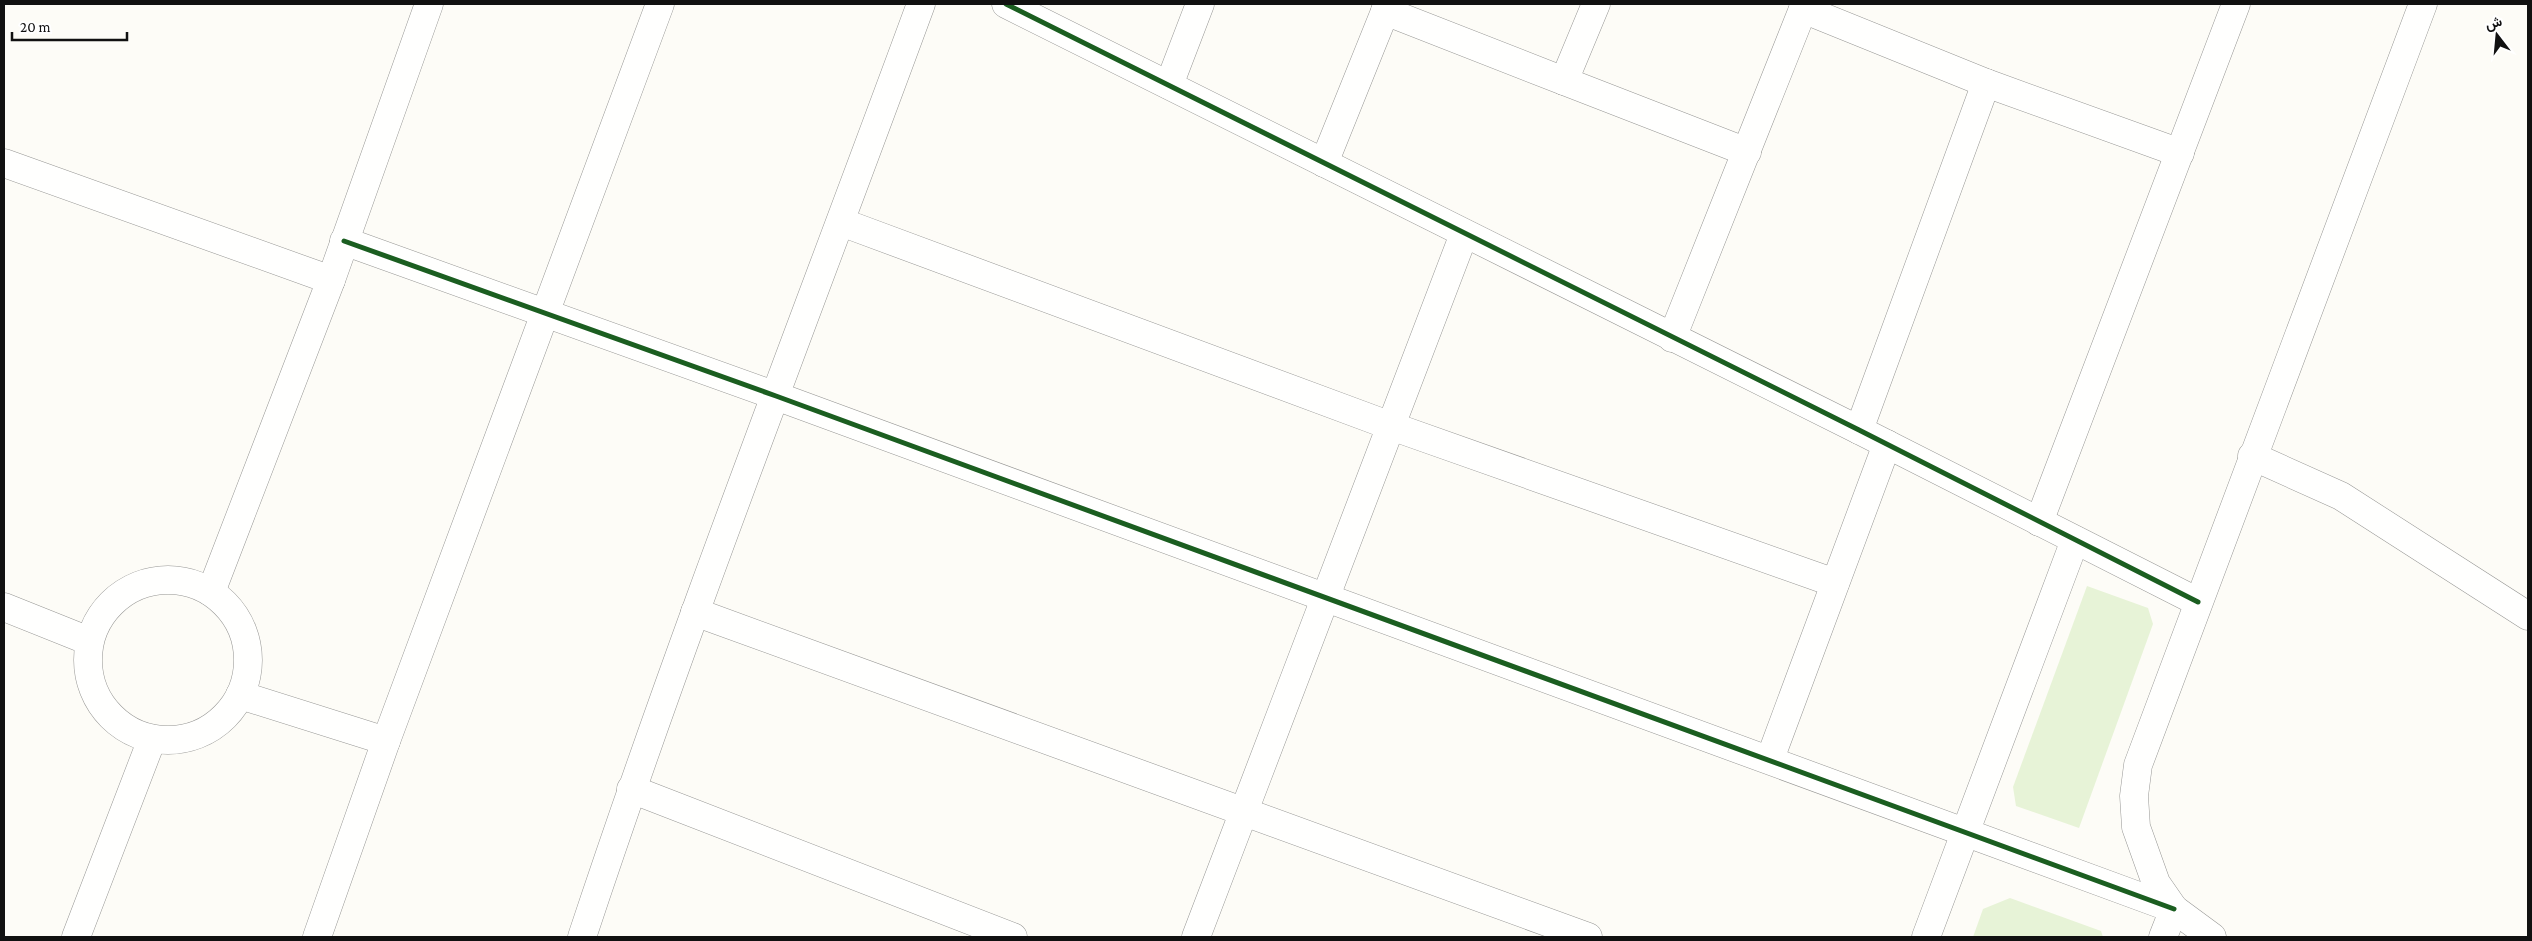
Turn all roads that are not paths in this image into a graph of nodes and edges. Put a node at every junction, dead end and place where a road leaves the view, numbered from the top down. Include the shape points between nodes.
1 (430, 4) edge
2 (660, 4) edge
3 (921, 4) edge
4 (1200, 4) edge
5 (1596, 4) edge
6 (2236, 4) edge
7 (2423, 4) edge
8 (1012, 5) edge
9 (1387, 7) edge
10 (1804, 7) edge
11 (1564, 81) junction
12 (1986, 83) junction
13 (1169, 85) junction
14 (1747, 152) junction
15 (2180, 153) junction
16 (4, 163) edge
17 (1324, 163) junction
18 (840, 222) junction
19 (1464, 234) junction
20 (344, 241) junction
21 (331, 280) junction
22 (545, 314) junction
23 (1672, 338) junction
24 (776, 396) junction
25 (1391, 426) junction
26 (1859, 430) junction
27 (1886, 444) junction
28 (2252, 456) junction
29 (2039, 522) junction
30 (2075, 540) junction
31 (1835, 583) junction
32 (211, 592) junction
33 (1325, 598) junction
34 (2198, 602) junction
35 (4, 607) edge
36 (695, 612) junction
37 (2528, 616) edge
38 (89, 641) junction
39 (240, 695) junction
40 (152, 739) junction
41 (386, 741) junction
42 (1770, 759) junction
43 (631, 789) junction
44 (1243, 812) junction
45 (1965, 832) junction
46 (2174, 909) junction
47 (76, 937) edge
48 (317, 937) edge
49 (582, 937) edge
50 (1013, 937) edge
51 (1196, 937) edge
52 (1588, 937) edge
53 (1926, 937) edge
54 (2163, 937) edge
55 (2212, 937) edge

1 - 20 street
2 - 22 street
3 - 18 street
4 - 13 street
5 - 11 street
6 - 15 street
7 - 28 street
8 - 13 street
9 - 11 street
9 - 17 street
10 - 12 street
10 - 14 street
11 - 14 street
12 - 15 street
12 - 26 street
13 - 17 street
14 - 23 street
15 - 29 street
16 - 21 street
17 - 19 street
18 - 24 street
18 - 25 street
19 - 23 street
19 - 25 street
20 - 21 street
20 - 22 street
21 - 32 street
22 - 24 street
22 - 41 street
23 - 26 street
24 - 33 street
24 - 36 street
25 - 31 street
25 - 33 street
26 - 27 street
27 - 29 street
27 - 31 street
28 - 34 street
28 - 37 street via 2341,496
29 - 30 street
30 - 34 street
30 - 45 street
31 - 42 street
32 - 38 street via 188,582 162,580 137,586 115,598 99,618
32 - 39 street via 229,607 241,626 248,649 248,673
33 - 42 street
33 - 44 street
34 - 46 street via 2138,765 2134,796 2136,827 2143,852 2156,883
35 - 38 street
36 - 43 street
36 - 44 street
38 - 40 street via 87,667 94,692 107,714 127,730
39 - 40 street via 225,717 204,732 178,740
39 - 41 street
40 - 47 street
41 - 48 street
42 - 45 street
43 - 49 street
43 - 50 street
44 - 51 street
44 - 52 street
45 - 46 street
45 - 53 street
46 - 54 street
46 - 55 street

